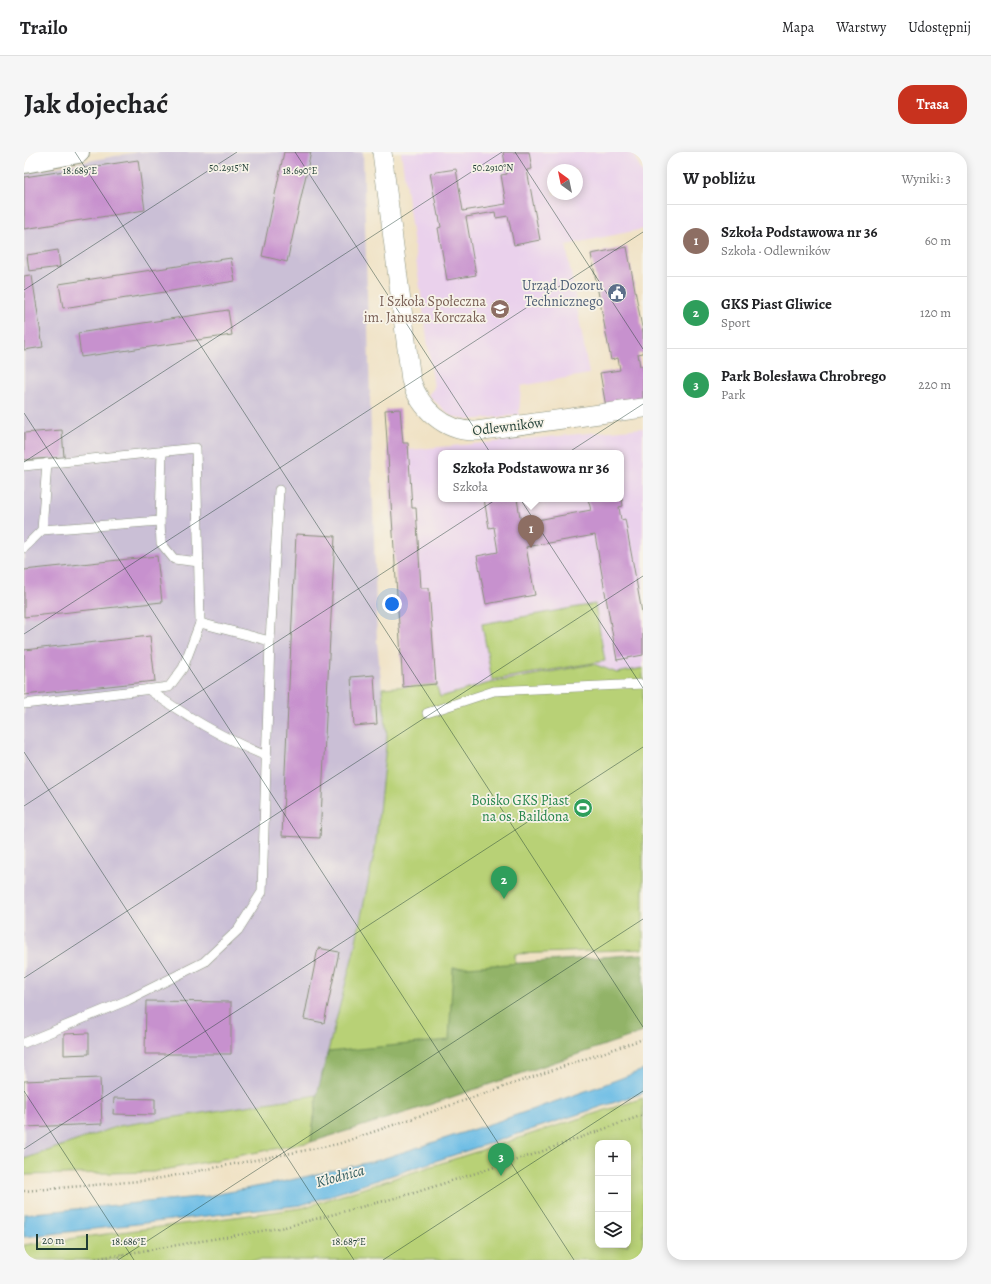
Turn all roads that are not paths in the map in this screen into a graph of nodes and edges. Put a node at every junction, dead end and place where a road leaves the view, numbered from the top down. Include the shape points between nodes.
1 (78, 152) edge
2 (382, 152) edge
3 (24, 162) edge
4 (643, 408) edge
5 (162, 451) junction
6 (46, 463) junction
7 (24, 466) edge
8 (279, 490) dead end
9 (160, 521) junction
10 (42, 530) junction
11 (24, 548) edge
12 (199, 562) junction
13 (200, 623) junction
14 (270, 641) junction
15 (643, 684) edge
16 (148, 689) junction
17 (24, 704) edge
18 (427, 713) dead end
19 (266, 756) junction
20 (24, 1043) edge

1 - 3 street
2 - 4 street, Odlewników via 411,380 417,397 426,409 444,423 465,432
5 - 6 lane
5 - 9 lane
5 - 12 lane via 196,448
6 - 7 lane
6 - 10 lane
8 - 14 lane
9 - 10 lane
9 - 12 lane via 161,543 174,559
10 - 11 lane
12 - 13 lane
13 - 14 lane
13 - 16 lane via 183,668 168,687
14 - 19 lane
15 - 18 lane via 494,691
16 - 17 lane
16 - 19 lane via 171,706
19 - 20 lane via 262,892 238,930 204,962 128,1000

